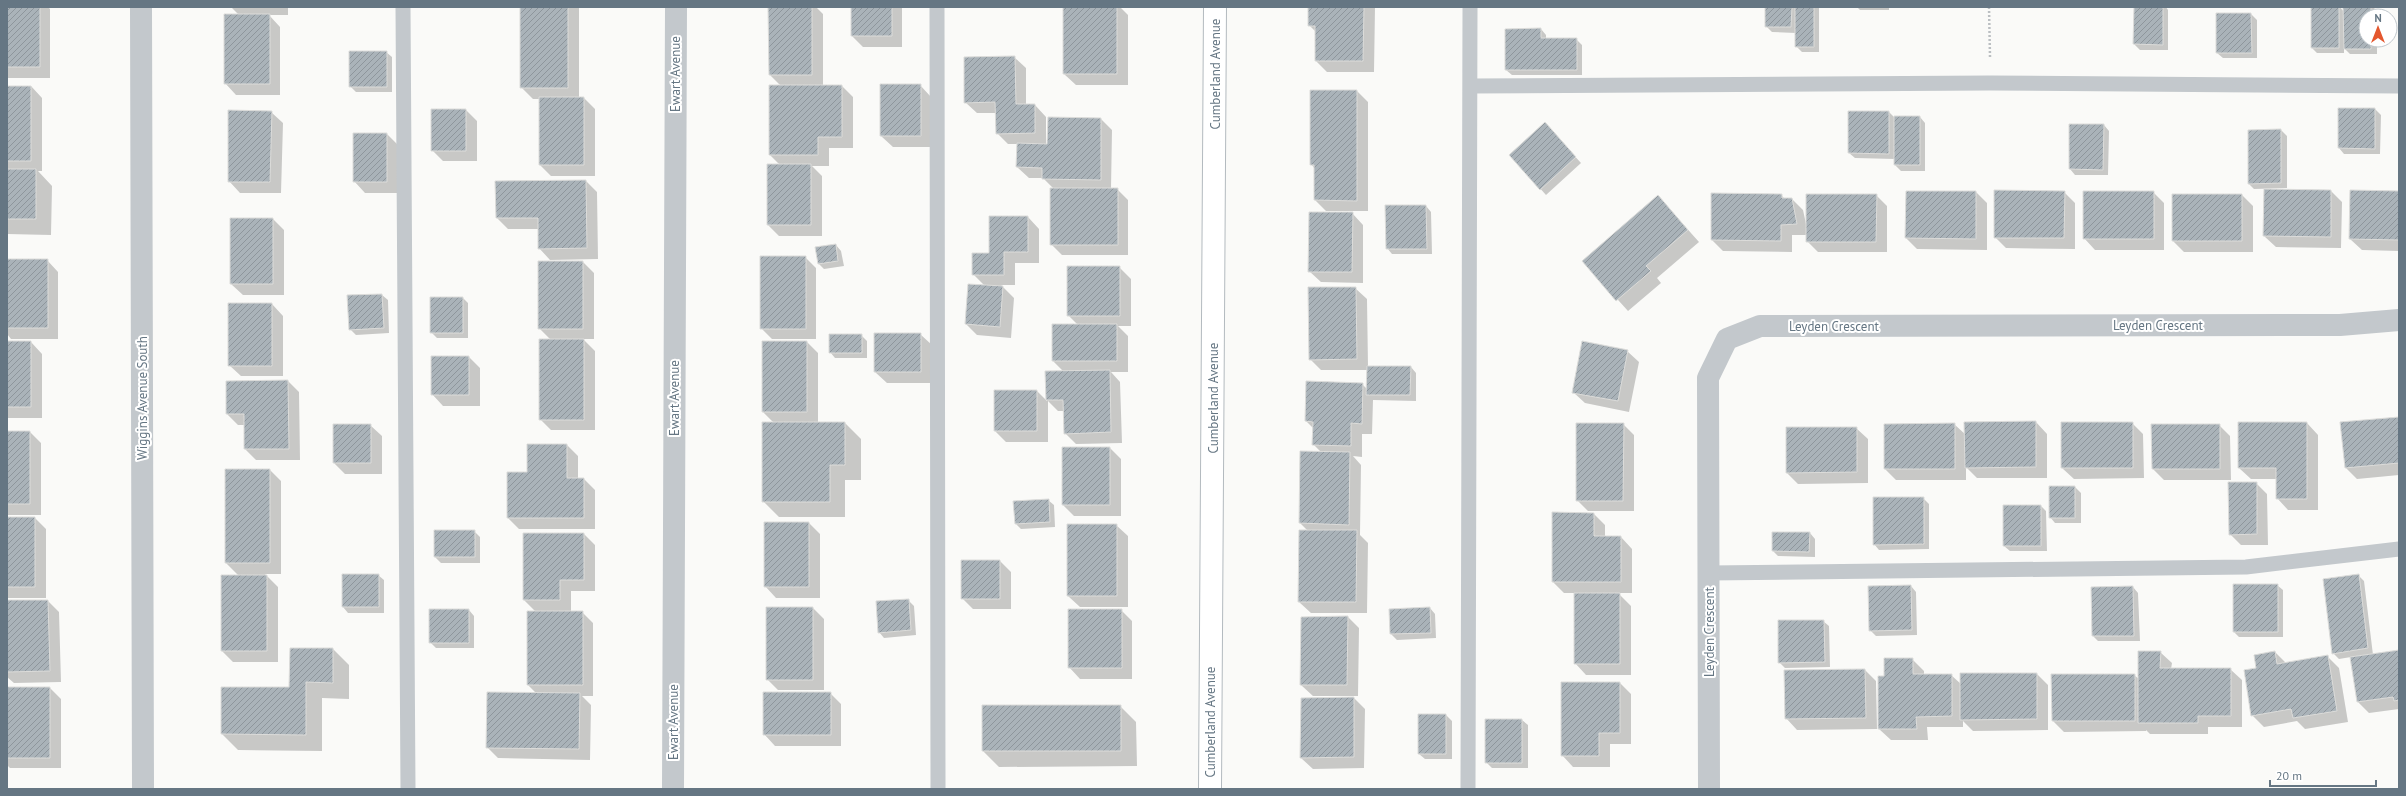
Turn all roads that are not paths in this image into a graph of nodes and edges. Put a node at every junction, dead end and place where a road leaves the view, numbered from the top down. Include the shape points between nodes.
1 (141, 7) edge
2 (403, 7) edge
3 (676, 7) edge
4 (937, 7) edge
5 (1215, 7) edge
6 (1470, 7) edge
7 (1471, 86) junction
8 (2399, 86) edge
9 (2399, 320) edge
10 (2399, 549) edge
11 (1709, 573) junction
12 (143, 789) edge
13 (408, 789) edge
14 (673, 789) edge
15 (938, 789) edge
16 (1210, 789) edge
17 (1468, 789) edge
18 (1709, 789) edge

1 - 12 street, Wiggins Avenue South
2 - 13 lane
3 - 14 street, Ewart Avenue
4 - 15 lane
5 - 16 street, Cumberland Avenue
6 - 7 lane
7 - 8 lane via 1990,83
7 - 17 lane
9 - 11 street, Leyden Crescent via 2340,325 1775,326 1753,329 1727,338 1708,378
10 - 11 lane via 2246,567
11 - 18 street, Leyden Crescent

